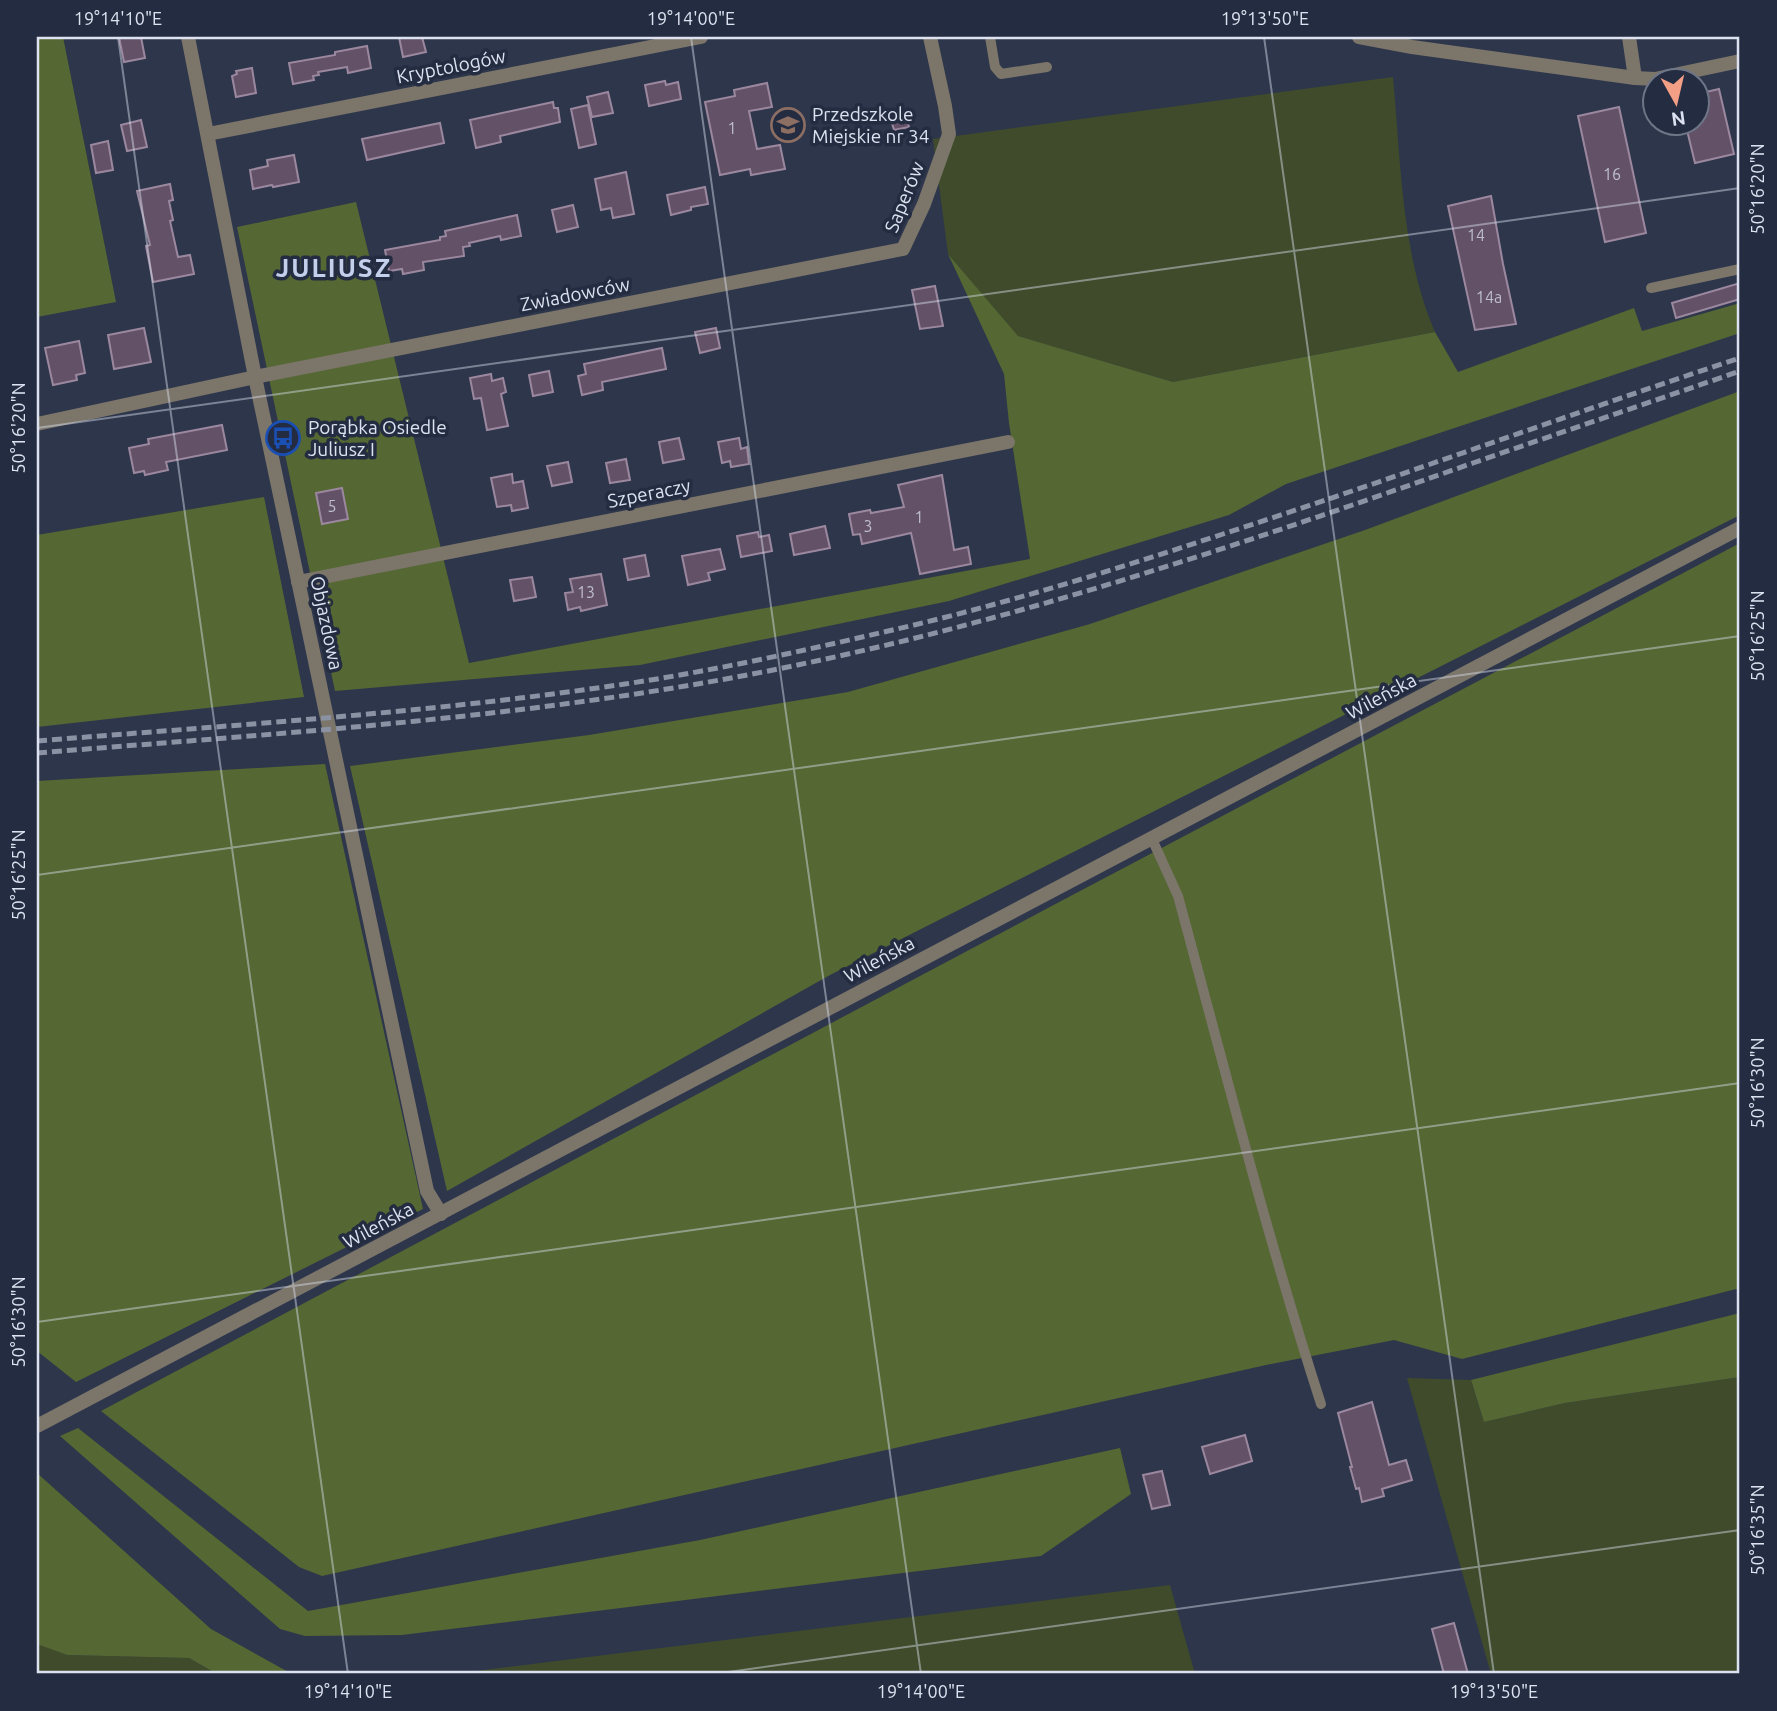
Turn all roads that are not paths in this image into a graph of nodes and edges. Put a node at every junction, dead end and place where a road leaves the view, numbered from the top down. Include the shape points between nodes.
1 (188, 37) edge
2 (701, 37) edge
3 (930, 37) edge
4 (990, 37) edge
5 (1359, 37) edge
6 (1629, 37) edge
7 (1740, 61) edge
8 (1047, 67) dead end
9 (1635, 78) junction
10 (208, 134) junction
11 (903, 249) joint
12 (1740, 269) edge
13 (1651, 288) dead end
14 (255, 377) junction
15 (37, 424) edge
16 (1008, 442) dead end
17 (1740, 528) edge
18 (298, 582) junction
19 (1152, 839) junction
20 (440, 1214) junction
21 (1321, 1404) dead end
22 (37, 1426) edge

1 - 10 street, Objazdowa
2 - 10 street, Kryptologów
3 - 11 street, Saperów via 949,134
4 - 8 lane via 995,67 1001,74
5 - 9 street
6 - 9 street
7 - 9 street via 1656,79
10 - 14 street, Objazdowa
11 - 14 street, Zwiadowców
12 - 13 lane
14 - 15 street, Zwiadowców
14 - 18 street, Objazdowa
16 - 18 street, Szperaczy
17 - 19 street, Wileńska
18 - 20 street, Objazdowa via 427,1191
19 - 20 street, Wileńska
19 - 21 lane via 1178,897
20 - 22 street, Wileńska

